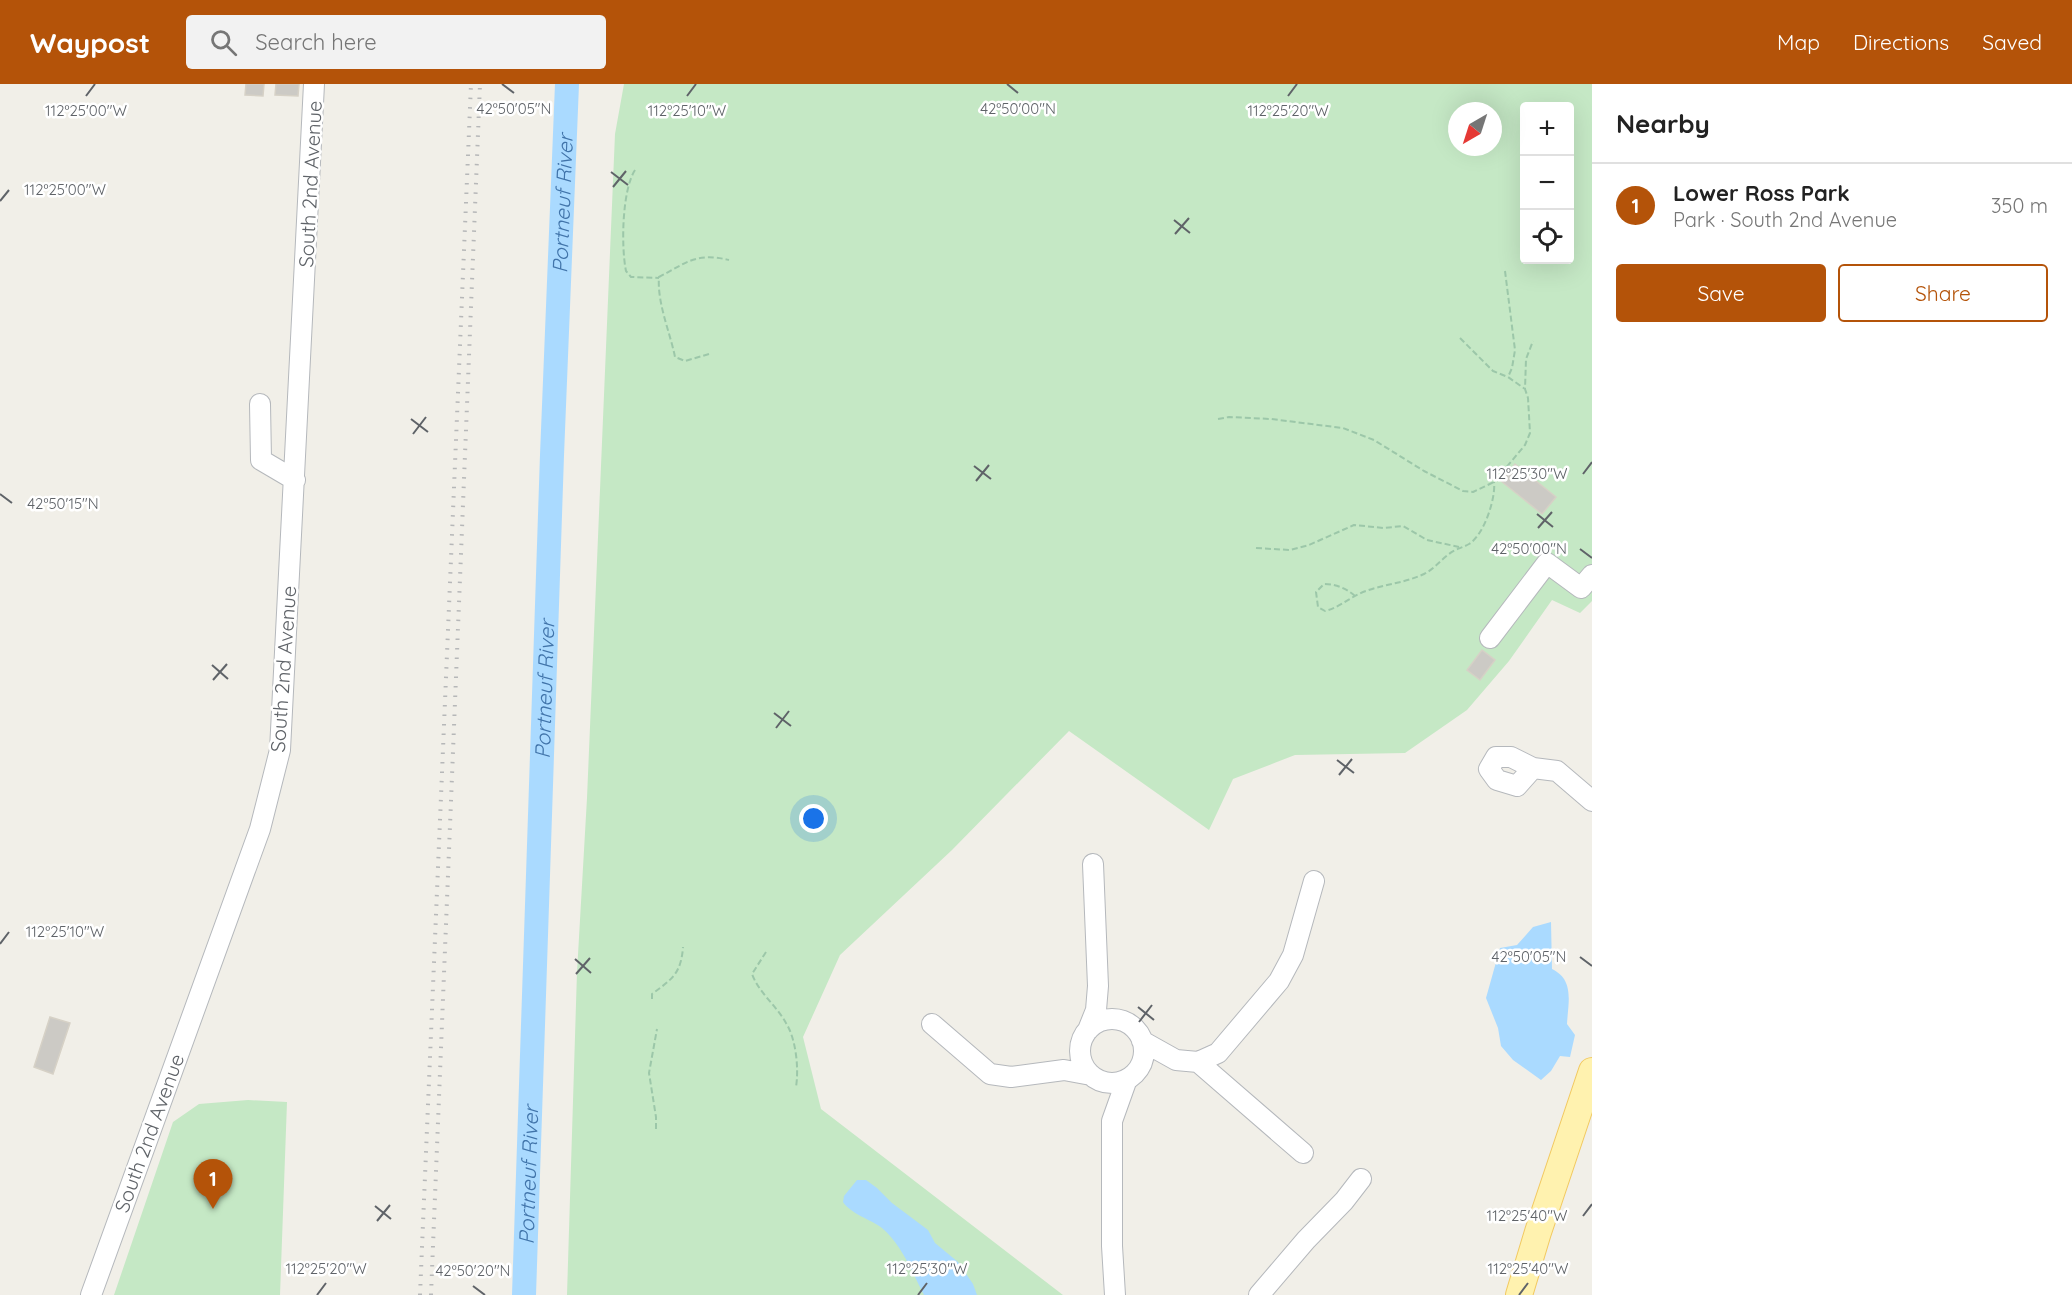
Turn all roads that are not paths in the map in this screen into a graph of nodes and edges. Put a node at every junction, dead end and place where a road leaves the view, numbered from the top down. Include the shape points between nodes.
1 (314, 84) edge
2 (260, 404) dead end
3 (295, 480) junction
4 (1592, 574) edge
5 (1490, 638) dead end
6 (1533, 768) dead end
7 (1592, 801) edge
8 (1093, 864) dead end
9 (1314, 881) dead end
10 (1098, 986) junction
11 (1121, 1021) junction
12 (932, 1024) dead end
13 (1085, 1034) junction
14 (1142, 1041) junction
15 (1176, 1060) junction
16 (1198, 1062) junction
17 (1592, 1071) edge
18 (1044, 1073) junction
19 (1131, 1076) junction
20 (1094, 1077) junction
21 (1112, 1121) junction
22 (1303, 1153) dead end
23 (1361, 1179) dead end
24 (91, 1295) edge
25 (1115, 1295) edge
26 (1259, 1295) edge
27 (1519, 1295) edge

1 - 3 street, South 2nd Avenue
2 - 3 street via 261,460
3 - 24 street, South 2nd Avenue via 280,750 260,829
4 - 5 street via 1581,588 1547,563
6 - 7 street via 1557,771
8 - 10 street
9 - 16 street via 1293,955 1279,981 1218,1053
10 - 11 street
10 - 13 street via 1096,1010
11 - 13 street via 1096,1023
11 - 14 street via 1135,1029
12 - 18 street via 990,1074 1011,1077
13 - 18 street
13 - 20 street via 1081,1058
14 - 15 street
14 - 19 street via 1143,1059
15 - 16 street
15 - 19 street
16 - 22 street
17 - 27 main road
18 - 20 street via 1064,1070
19 - 20 street via 1111,1083
19 - 21 street
20 - 21 street
21 - 25 street
23 - 26 street

